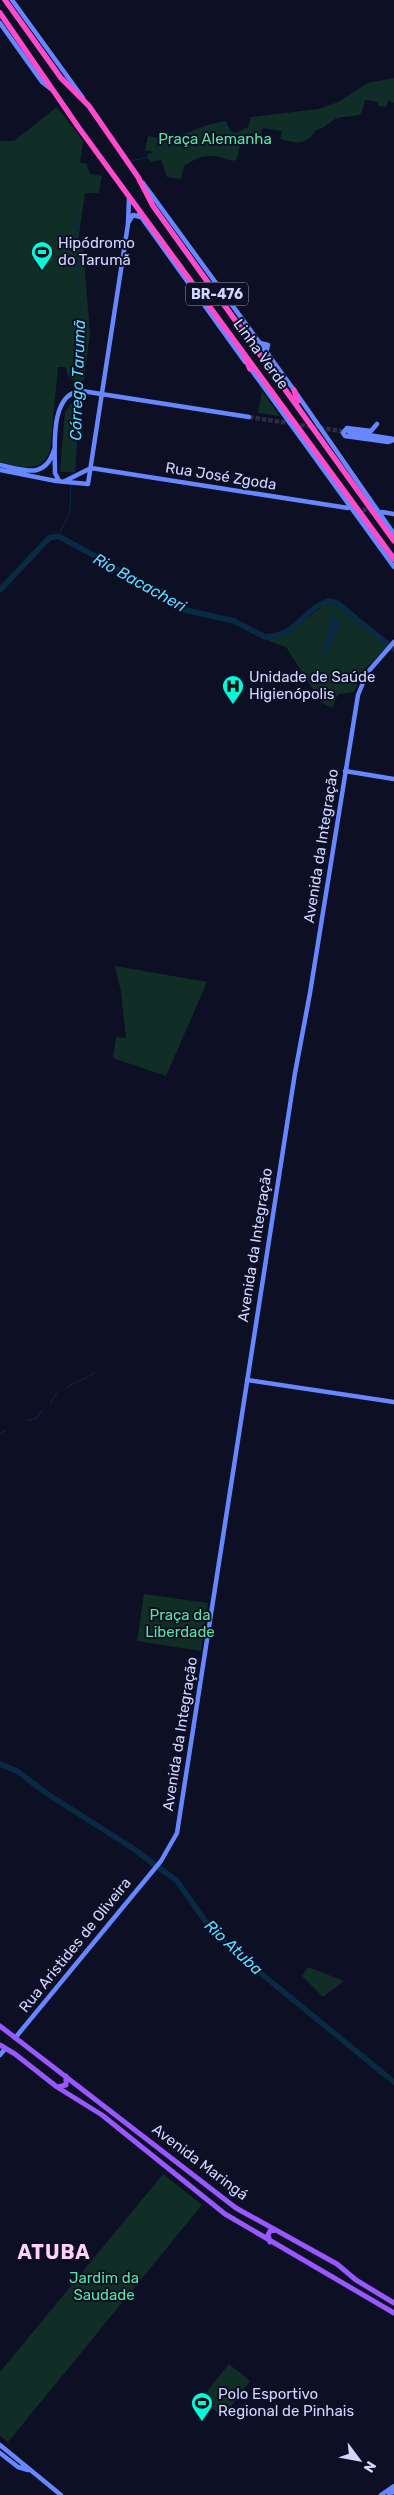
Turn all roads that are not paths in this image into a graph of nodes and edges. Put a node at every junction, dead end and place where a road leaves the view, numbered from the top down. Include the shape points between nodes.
1 (5, 0) edge
2 (12, 0) edge
3 (0, 13) edge
4 (0, 23) edge
5 (53, 91) junction
6 (89, 106) junction
7 (138, 177) junction
8 (124, 188) junction
9 (129, 197) junction
10 (143, 220) junction
11 (128, 224) junction
12 (242, 348) junction
13 (250, 369) junction
14 (294, 390) junction
15 (103, 394) junction
16 (300, 408) junction
17 (249, 417) tunnel mouth
18 (349, 432) tunnel mouth
19 (394, 439) edge
20 (56, 444) junction
21 (0, 465) edge
22 (91, 468) junction
23 (0, 470) edge
24 (74, 480) junction
25 (61, 482) junction
26 (348, 508) tunnel mouth
27 (382, 512) dead end
28 (394, 514) edge
29 (394, 534) edge
30 (394, 541) edge
31 (394, 559) edge
32 (394, 567) edge
33 (394, 642) edge
34 (346, 771) junction
35 (394, 779) edge
36 (248, 1380) junction
37 (394, 1402) edge
38 (154, 1869) joint
39 (0, 2026) edge
40 (15, 2038) junction
41 (2, 2047) edge
42 (0, 2055) edge
43 (65, 2075) junction
44 (57, 2087) junction
45 (118, 2116) junction
46 (113, 2123) junction
47 (151, 2141) junction
48 (144, 2149) junction
49 (276, 2230) junction
50 (270, 2242) junction
51 (328, 2259) junction
52 (322, 2270) junction
53 (394, 2303) edge
54 (394, 2313) edge
55 (0, 2446) edge
56 (0, 2453) edge
57 (20, 2462) junction
58 (21, 2468) junction
59 (30, 2470) junction
60 (394, 2486) edge
61 (394, 2491) edge
62 (61, 2495) edge
63 (381, 2495) edge
64 (389, 2495) edge

1 - 6 highway, Linha Verde / BR-476 via 61,78
2 - 6 main road, Linha Verde
3 - 5 highway, Linha Verde / BR-476
4 - 5 main road, Linha Verde via 42,82
5 - 8 highway, Linha Verde / BR-476
6 - 7 highway, Linha Verde / BR-476
7 - 14 main road
7 - 16 highway, Linha Verde / BR-476 via 153,206
8 - 9 main road
8 - 12 highway, Linha Verde / BR-476
9 - 10 main road
9 - 11 main road
10 - 11 main road via 134,215
10 - 13 main road
11 - 15 main road
12 - 13 highway
12 - 31 highway, Linha Verde / BR-476
13 - 32 main road
14 - 16 highway
14 - 29 main road
15 - 17 main road
15 - 20 main road via 80,392 65,398 59,408
15 - 22 main road
16 - 30 highway, Linha Verde / BR-476
18 - 19 main road
19 - 19 main road via 388,442 343,433 347,428 371,431 377,424 378,432
20 - 21 main road via 48,464 37,470
20 - 25 main road via 55,473
22 - 24 main road
22 - 24 main road via 88,484
22 - 26 main road, Rua José Zgoda
23 - 25 main road
24 - 25 main road
27 - 28 main road
33 - 34 main road, Avenida da Integração via 361,682
34 - 35 main road
34 - 36 main road, Avenida da Integração
36 - 37 main road
36 - 38 main road, Avenida da Integração via 180,1822 174,1842
38 - 40 main road, Rua Aristides de Oliveira
39 - 40 main road, Avenida Maringá
40 - 43 main road, Avenida Maringá
41 - 42 main road
41 - 44 main road, Avenida Maringá
43 - 44 main road via 66,2085
43 - 45 main road, Avenida Maringá
44 - 46 main road, Avenida Maringá
45 - 46 main road via 113,2118
45 - 47 main road, Avenida Maringá
46 - 48 main road, Avenida Maringá
47 - 48 main road
47 - 49 main road, Avenida Maringá via 236,2208
48 - 50 main road, Avenida Maringá via 212,2205
49 - 50 main road via 268,2234
49 - 51 main road, Avenida Maringá
50 - 52 main road, Avenida Maringá
51 - 52 main road via 329,2266
51 - 53 main road, Avenida Maringá
52 - 54 main road, Avenida Maringá
55 - 57 main road
56 - 58 main road
57 - 58 main road
57 - 59 main road
58 - 59 main road
59 - 62 main road
60 - 63 main road
61 - 64 main road

